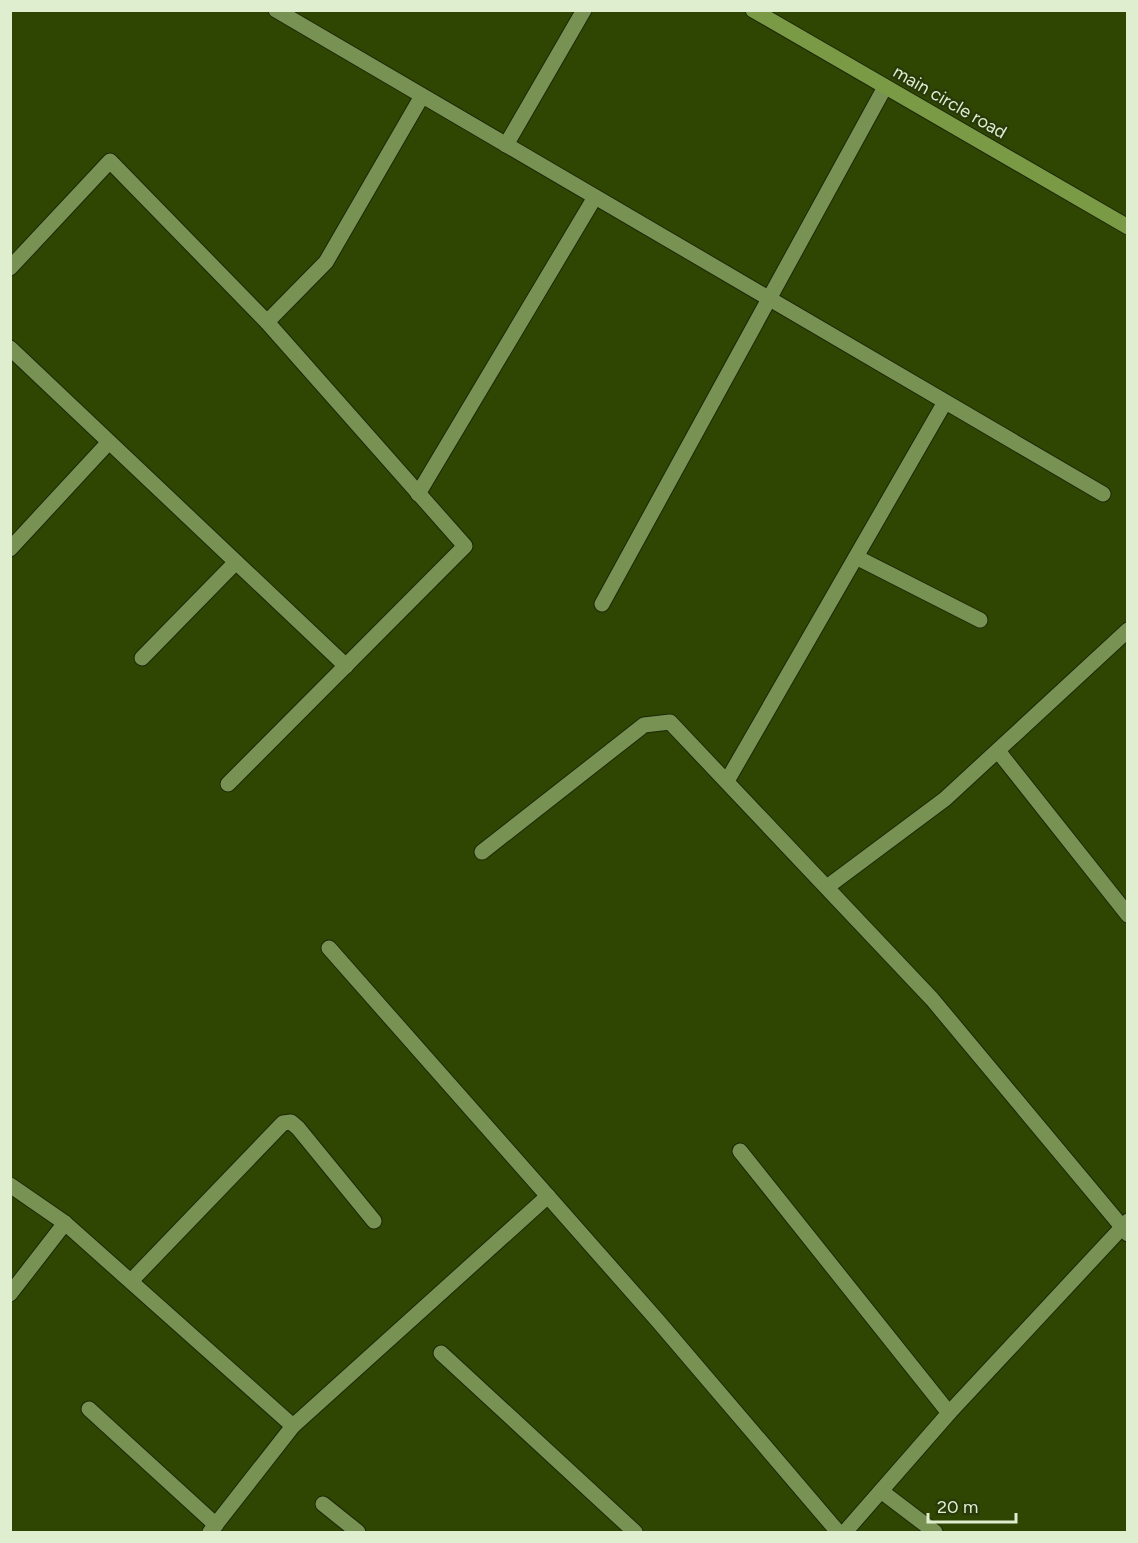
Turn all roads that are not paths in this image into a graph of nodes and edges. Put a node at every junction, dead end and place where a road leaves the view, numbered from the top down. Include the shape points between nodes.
1 (276, 10) edge
2 (584, 10) edge
3 (753, 10) edge
4 (885, 87) junction
5 (422, 96) junction
6 (506, 145) junction
7 (595, 197) junction
8 (1128, 227) edge
9 (10, 268) edge
10 (769, 298) junction
11 (267, 322) junction
12 (10, 348) edge
13 (945, 402) junction
14 (109, 442) junction
15 (418, 494) junction
16 (1103, 494) dead end
17 (10, 549) edge
18 (856, 557) junction
19 (236, 562) junction
20 (602, 603) dead end
21 (980, 620) dead end
22 (1128, 630) edge
23 (142, 658) dead end
24 (346, 666) junction
25 (998, 750) junction
26 (727, 780) junction
27 (228, 784) dead end
28 (482, 852) dead end
29 (827, 887) junction
30 (1128, 915) edge
31 (329, 948) dead end
32 (740, 1151) dead end
33 (10, 1185) edge
34 (548, 1196) junction
35 (374, 1221) dead end
36 (65, 1223) junction
37 (1125, 1227) edge
38 (131, 1281) junction
39 (10, 1294) edge
40 (441, 1353) dead end
41 (89, 1409) dead end
42 (950, 1413) junction
43 (293, 1426) junction
44 (881, 1491) junction
45 (323, 1504) dead end
46 (213, 1529) edge
47 (358, 1533) edge
48 (635, 1533) edge
49 (838, 1533) edge
50 (845, 1533) edge
51 (935, 1533) edge

1 - 5 street
2 - 6 street
3 - 4 street, main circle road
4 - 8 street, main circle road
4 - 10 street
5 - 6 street
5 - 11 street via 326,262
6 - 7 street
7 - 10 street
7 - 15 street
9 - 11 street via 110,161
10 - 13 street
10 - 20 street
11 - 15 street
12 - 14 street
13 - 16 street
13 - 18 street
14 - 17 street
14 - 19 street
15 - 24 street via 465,546
18 - 21 street
18 - 26 street
19 - 23 street
19 - 24 street
22 - 25 street
24 - 27 street
25 - 29 street via 945,799
25 - 30 street
26 - 28 street via 670,722 644,725
26 - 29 street
29 - 37 street via 932,999
31 - 34 street
32 - 42 street
33 - 36 street
34 - 43 street
34 - 49 street
35 - 38 street via 298,1128 291,1122 283,1123
36 - 38 street
36 - 39 street
37 - 42 street
38 - 43 street
40 - 48 street
41 - 46 street
42 - 44 street
43 - 46 street
44 - 50 street
44 - 51 street
45 - 47 street

